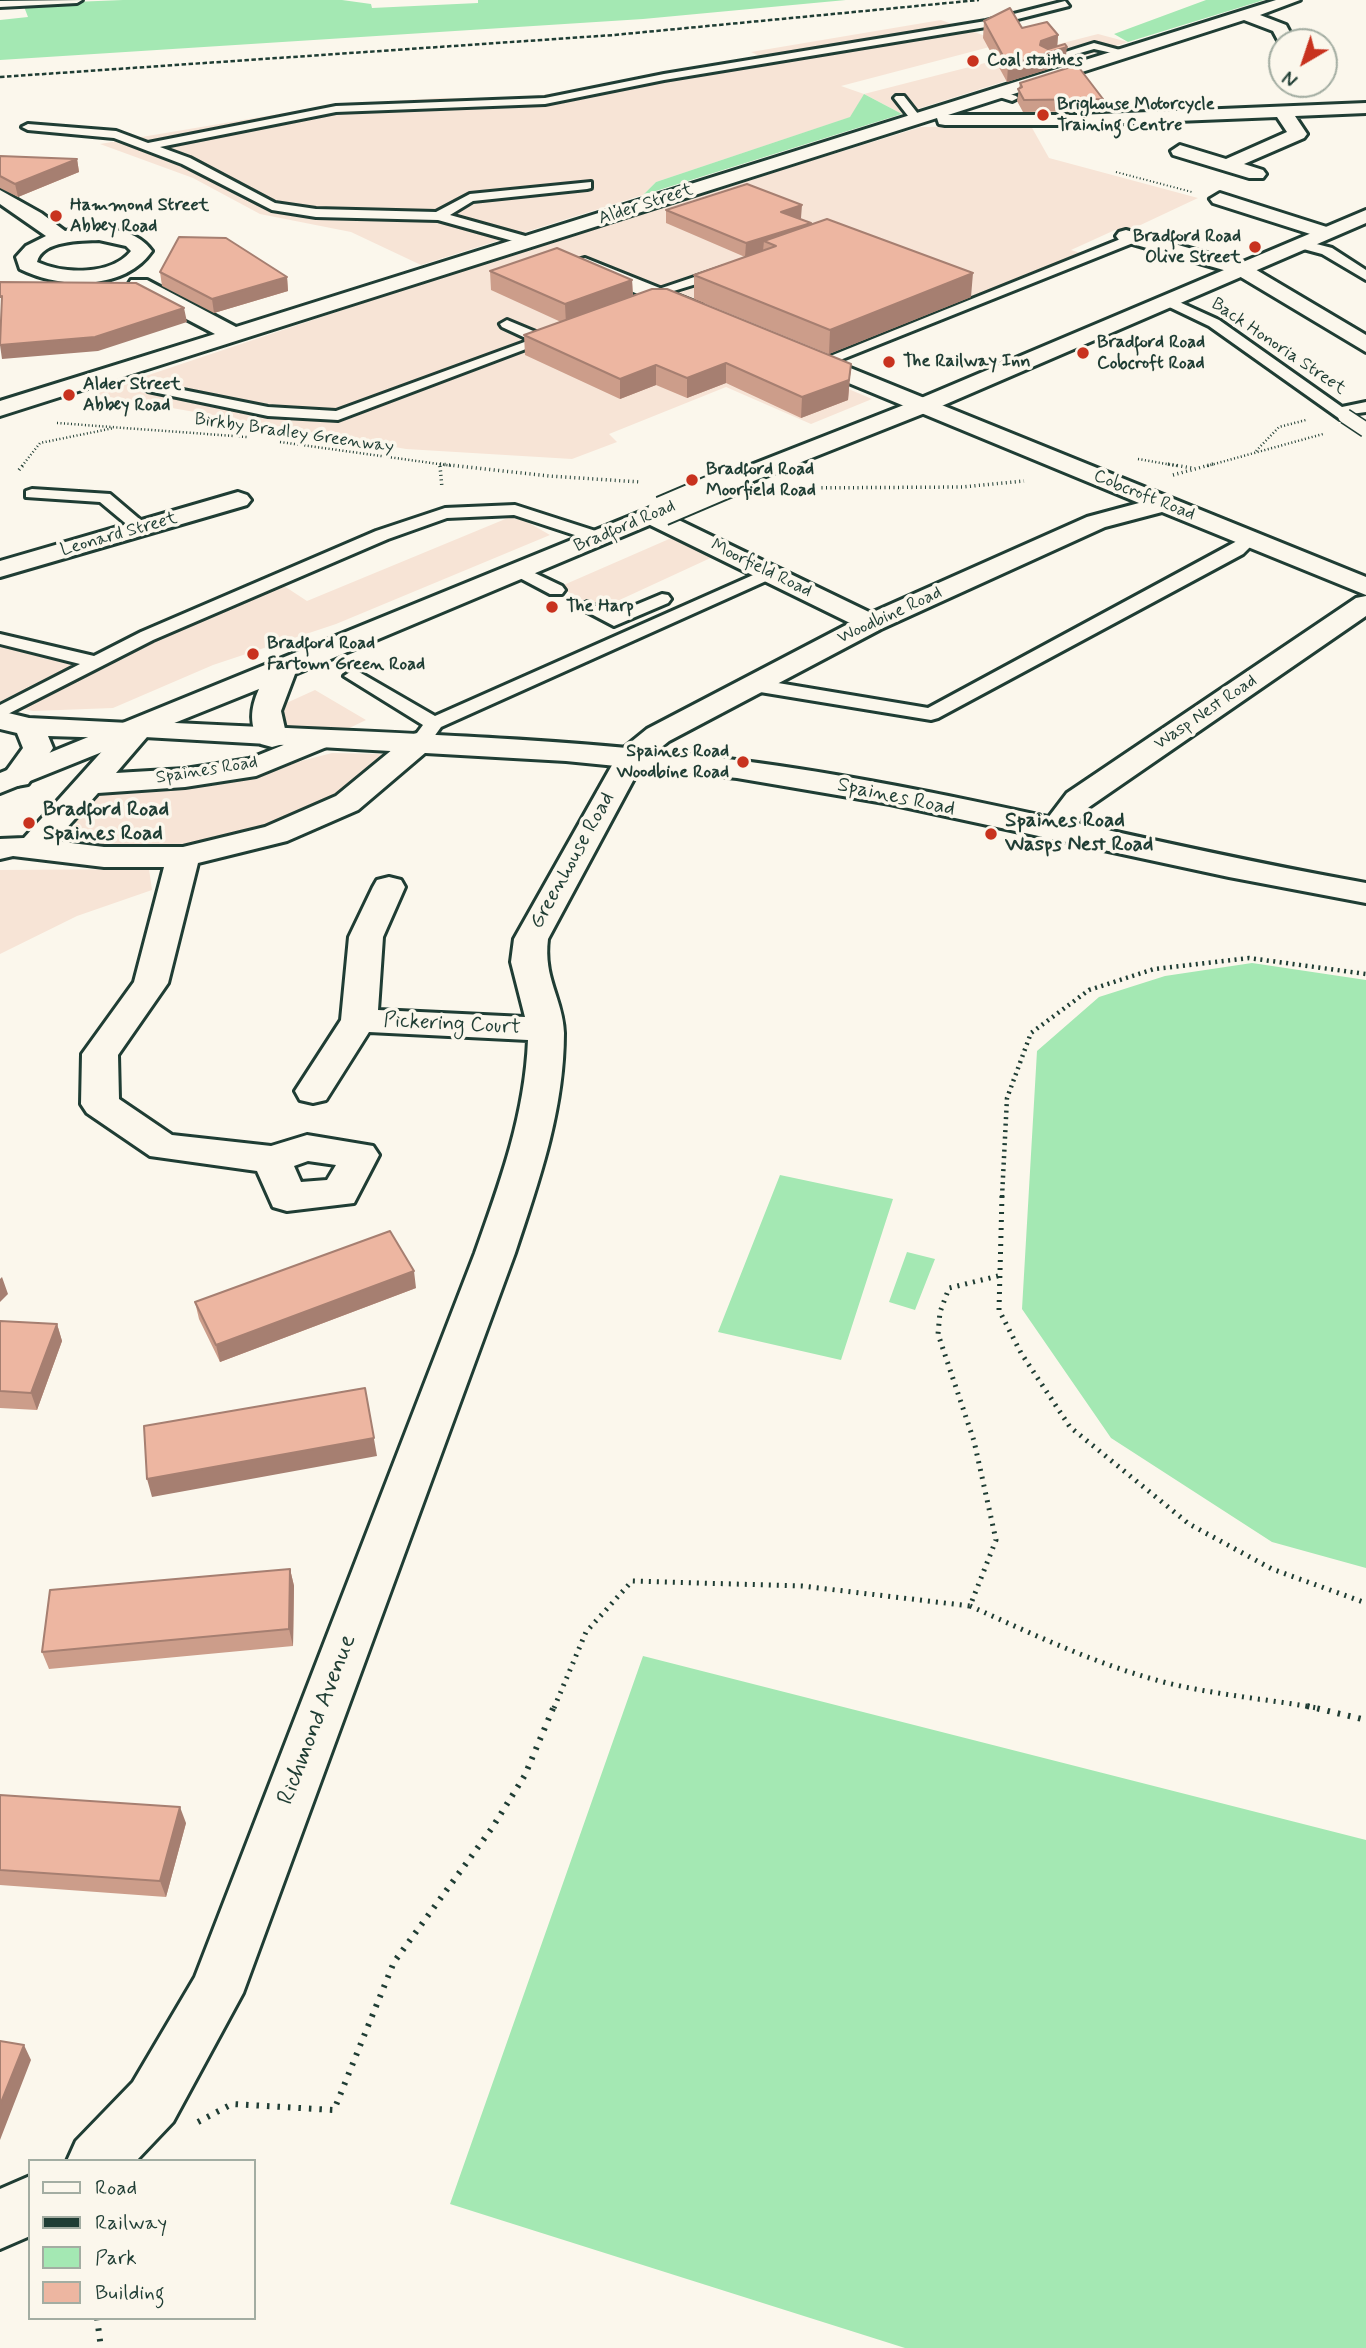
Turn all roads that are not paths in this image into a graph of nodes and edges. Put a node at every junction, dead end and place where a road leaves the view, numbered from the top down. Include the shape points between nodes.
1 (77, 0) edge
2 (1292, 0) edge
3 (0, 4) edge
4 (1065, 4) dead end
5 (1244, 15) junction
6 (1280, 28) edge
7 (1126, 52) junction
8 (1045, 60) edge
9 (900, 98) dead end
10 (1314, 98) edge
11 (1366, 108) edge
12 (1320, 110) junction
13 (1282, 111) junction
14 (916, 119) junction
15 (28, 127) dead end
16 (150, 146) junction
17 (1180, 151) dead end
18 (1227, 165) junction
19 (1256, 174) dead end
20 (587, 185) dead end
21 (0, 196) edge
22 (1220, 199) road end
23 (438, 216) junction
24 (1366, 216) edge
25 (1326, 233) junction
26 (60, 237) junction
27 (1129, 237) joint
28 (531, 242) junction
29 (1301, 244) junction
30 (732, 268) edge
31 (33, 269) junction
32 (1241, 269) junction
33 (112, 271) junction
34 (1364, 273) edge
35 (11, 276) dead end
36 (651, 299) junction
37 (1166, 300) junction
38 (711, 317) edge
39 (1366, 322) edge
40 (507, 324) dead end
41 (1338, 327) junction
42 (566, 331) edge
43 (234, 335) junction
44 (542, 340) junction
45 (1366, 345) edge
46 (784, 348) edge
47 (820, 363) junction
48 (148, 387) dead end
49 (8, 406) edge
50 (922, 406) junction
51 (1366, 407) edge
52 (1343, 414) junction
53 (1366, 430) edge
54 (32, 494) dead end
55 (238, 500) dead end
56 (1164, 504) junction
57 (656, 513) junction
58 (142, 528) junction
59 (599, 538) junction
60 (1250, 539) junction
61 (0, 569) edge
62 (522, 572) junction
63 (769, 573) junction
64 (1366, 587) edge
65 (556, 590) dead end
66 (662, 599) dead end
67 (1366, 604) edge
68 (587, 607) dead end
69 (871, 623) junction
70 (0, 639) edge
71 (95, 662) junction
72 (283, 670) junction
73 (353, 676) dead end
74 (754, 685) junction
75 (0, 712) edge
76 (0, 720) edge
77 (29, 727) junction
78 (138, 730) junction
79 (427, 732) junction
80 (272, 738) junction
81 (318, 740) junction
82 (631, 758) junction
83 (9, 780) edge
84 (90, 784) junction
85 (0, 802) edge
86 (1054, 831) junction
87 (32, 848) junction
88 (0, 849) edge
89 (183, 857) junction
90 (389, 887) dead end
91 (1366, 893) edge
92 (359, 1020) junction
93 (546, 1029) junction
94 (313, 1091) dead end
95 (272, 1159) dead end
96 (495, 1253) joint
97 (98, 2159) edge
98 (28, 2206) edge
99 (0, 2220) edge

1 - 3 lane
2 - 5 street, Alder Street
4 - 16 lane via 986,24 664,77 545,102 336,109
5 - 6 street
5 - 7 street, Alder Street
7 - 8 lane via 1094,46
7 - 14 street, Alder Street via 1004,96
9 - 14 lane
10 - 12 street
11 - 12 street
12 - 13 street
13 - 14 street via 1077,120
13 - 18 street via 1298,134
14 - 28 street, Alder Street
15 - 16 lane via 90,130
16 - 23 lane via 272,206 316,213
17 - 18 street
18 - 19 street
20 - 23 lane via 470,198
21 - 26 street
22 - 25 street
23 - 28 lane
24 - 25 street, Bradford Road
25 - 29 street, Bradford Road
26 - 31 street via 26,257
26 - 33 street via 120,236 140,247 138,258
27 - 32 street
27 - 47 lane
28 - 36 street
28 - 43 street, Alder Street
29 - 32 street, Bradford Road
29 - 34 lane via 1327,251
30 - 36 lane
31 - 33 street via 75,277
31 - 35 street
32 - 37 street, Bradford Road
32 - 41 street
33 - 43 street
36 - 38 street
37 - 50 street, Bradford Road
37 - 52 lane, Back Honoria Street via 1214,323
39 - 41 street
40 - 44 lane
41 - 45 street
42 - 44 lane
43 - 49 street, Alder Street
44 - 48 lane via 338,415 288,414
46 - 47 street, Cobcroft Road
47 - 50 street, Cobcroft Road
50 - 56 street, Cobcroft Road
50 - 57 street, Bradford Road, bridge
51 - 52 lane
52 - 53 lane, Back Honoria Street, bridge
54 - 58 lane via 104,497
55 - 58 street, Leonard Street
56 - 60 street, Cobcroft Road
56 - 69 street, Woodbine Road via 1096,522
57 - 59 street, Bradford Road
57 - 63 street, Moorfield Road
58 - 61 street, Leonard Street
59 - 62 street, Bradford Road
59 - 71 lane via 515,510 445,513 382,535
60 - 64 street, Cobcroft Road
60 - 74 lane via 931,714
62 - 65 lane
62 - 72 street, Bradford Road
63 - 69 street, Moorfield Road
63 - 79 lane
66 - 68 lane via 614,621
67 - 86 street, Wasp Nest Road via 1078,800
69 - 74 street, Woodbine Road
70 - 71 lane
71 - 75 lane
72 - 78 street, Bradford Road
72 - 80 street via 265,709 264,722
73 - 79 lane
74 - 82 street, Woodbine Road via 658,736
76 - 77 street, Spaines Road
77 - 78 street, Spaines Road
77 - 83 street via 38,748
78 - 80 street, Spaines Road
78 - 83 street
78 - 84 street, Bradford Road
78 - 85 street
79 - 81 street, Spaines Road
79 - 82 street, Spaines Road
79 - 89 street via 346,803 276,834
80 - 81 street, Spaines Road
81 - 84 street, Spaines Road via 256,766 185,778
82 - 86 street, Spaines Road via 821,782
82 - 93 street, Greenhouse Road via 531,939 527,962
84 - 87 street, Bradford Road
86 - 91 street, Spaines Road
87 - 88 street
87 - 89 street via 104,857
89 - 95 street via 151,983 100,1054 100,1104 163,1147
90 - 92 street, Pickering Court via 366,937
92 - 93 street, Pickering Court
92 - 94 street, Pickering Court
93 - 96 street, Greenhouse Road via 530,1152
96 - 97 street, Richmond Avenue via 216,1993 153,2102
98 - 99 street

